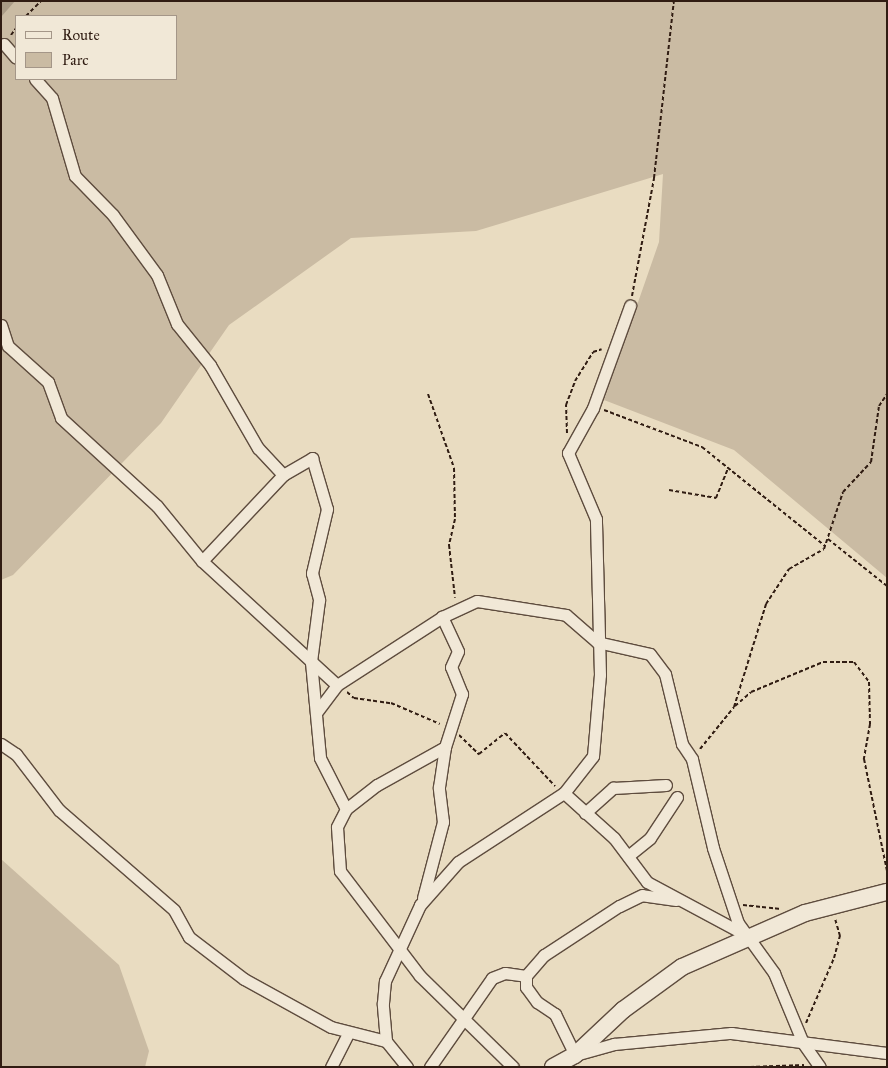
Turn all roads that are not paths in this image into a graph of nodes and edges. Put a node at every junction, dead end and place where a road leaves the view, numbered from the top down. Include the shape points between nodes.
1 (4, 44) dead end
2 (15, 57) edge
3 (36, 80) edge
4 (630, 306) road end
5 (1, 325) edge
6 (283, 475) junction
7 (202, 561) junction
8 (442, 617) junction
9 (597, 642) junction
10 (311, 662) junction
11 (337, 685) junction
12 (316, 713) junction
13 (2, 744) edge
14 (445, 747) junction
15 (666, 784) dead end
16 (564, 793) junction
17 (677, 797) dead end
18 (346, 809) junction
19 (586, 813) junction
20 (628, 856) junction
21 (887, 892) edge
22 (676, 900) junction
23 (420, 905) junction
24 (750, 937) junction
25 (403, 950) junction
26 (526, 976) junction
27 (463, 1019) junction
28 (348, 1034) junction
29 (802, 1037) junction
30 (386, 1041) junction
31 (887, 1053) edge
32 (575, 1055) junction
33 (819, 1066) edge
34 (331, 1067) edge
35 (408, 1067) edge
36 (430, 1067) edge
37 (513, 1067) edge
38 (553, 1067) edge

1 - 2 street
3 - 6 street via 52,98 75,176 113,215 157,275 177,324 210,365 258,448
4 - 9 street via 594,404 568,453 596,519
5 - 7 street via 8,346 48,382 62,418 157,506
6 - 7 street
6 - 10 street via 312,458 327,509 312,573 319,600
7 - 10 street via 257,607
8 - 9 street via 477,601 501,602 566,615
8 - 11 street
8 - 14 street via 458,651 451,667 462,694
9 - 16 street via 600,675 593,756
9 - 24 street via 650,654 666,674 682,744 692,759 738,923
10 - 11 street
10 - 12 street
11 - 12 street
12 - 18 street via 320,758
13 - 28 street via 16,754 59,810 174,910 189,937 244,979
14 - 18 street via 376,785
14 - 23 street via 439,787 443,822
15 - 19 street via 613,788
16 - 19 street
16 - 23 street via 458,862
17 - 20 street via 650,838
18 - 25 street via 337,827 340,871
19 - 20 street
20 - 22 street via 647,882
21 - 24 street via 805,914
22 - 24 street
22 - 26 street via 642,895 619,906 544,955
23 - 25 street
24 - 29 street via 786,994
24 - 32 street via 682,967 623,1010
25 - 27 street via 420,976
25 - 30 street via 385,981
26 - 27 street via 505,972 492,978
26 - 32 street via 526,987 537,1002 556,1014
27 - 36 street
27 - 37 street
28 - 30 street
28 - 34 street
29 - 31 street
29 - 32 street via 731,1033 614,1044
29 - 33 street
30 - 35 street
32 - 38 street

